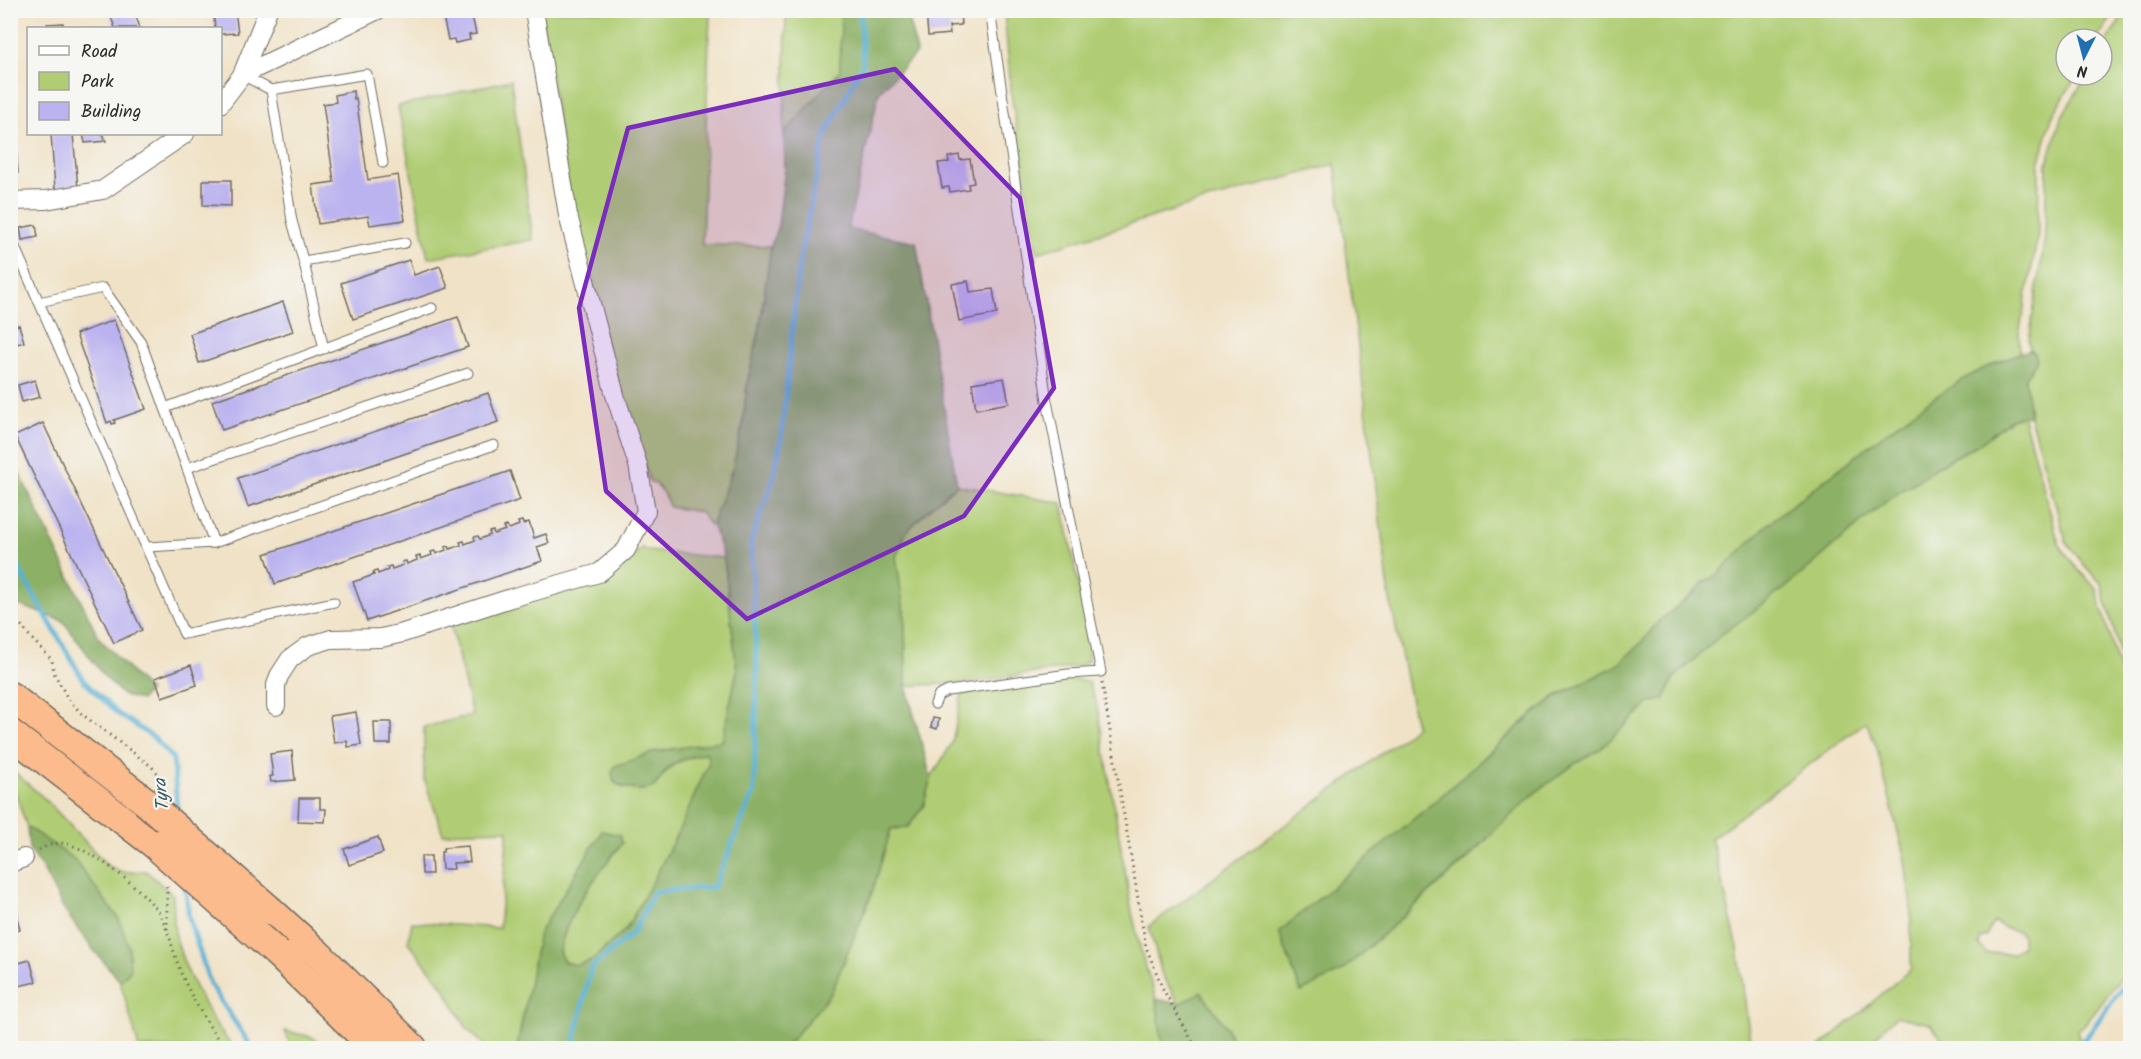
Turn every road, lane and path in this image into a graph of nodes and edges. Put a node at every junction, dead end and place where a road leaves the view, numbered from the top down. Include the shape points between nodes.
1 (268, 10) edge
2 (378, 10) edge
3 (534, 10) edge
4 (990, 10) edge
5 (242, 75) junction
6 (271, 90) junction
7 (222, 101) edge
8 (184, 135) edge
9 (383, 164) dead end
10 (10, 201) edge
11 (10, 233) edge
12 (405, 243) dead end
13 (304, 261) junction
14 (39, 302) junction
15 (432, 309) dead end
16 (324, 349) junction
17 (468, 373) dead end
18 (165, 408) junction
19 (494, 445) dead end
20 (187, 468) junction
21 (214, 543) junction
22 (147, 547) junction
23 (334, 602) dead end
24 (1101, 672) junction
25 (10, 696) edge
26 (935, 704) dead end
27 (276, 706) dead end
28 (10, 733) edge
29 (17, 860) edge
30 (224, 1048) edge
31 (375, 1048) edge
32 (413, 1048) edge
33 (1196, 1048) edge

1 - 5 street
2 - 5 street
3 - 27 street via 568,215 615,395 638,465 646,511 626,550 599,573 403,633 381,638 331,639 308,646 290,659 279,676
4 - 24 lane via 1047,401
5 - 6 lane
5 - 7 street
6 - 9 lane via 367,74
6 - 13 lane via 292,221
8 - 10 street via 103,190 46,200
11 - 14 lane
12 - 13 lane
13 - 16 lane
14 - 18 lane via 103,288 141,342
14 - 22 lane
15 - 16 lane
16 - 18 lane
17 - 20 lane
18 - 20 lane
19 - 21 lane
20 - 21 lane
21 - 22 lane
22 - 23 lane via 184,634
24 - 26 lane via 948,691
24 - 33 path via 1146,947 1163,989
25 - 32 highway, bridge via 145,801 271,911
28 - 31 highway, bridge via 154,844 278,954
29 - 30 path via 60,843 75,846 141,892 159,914 188,988

